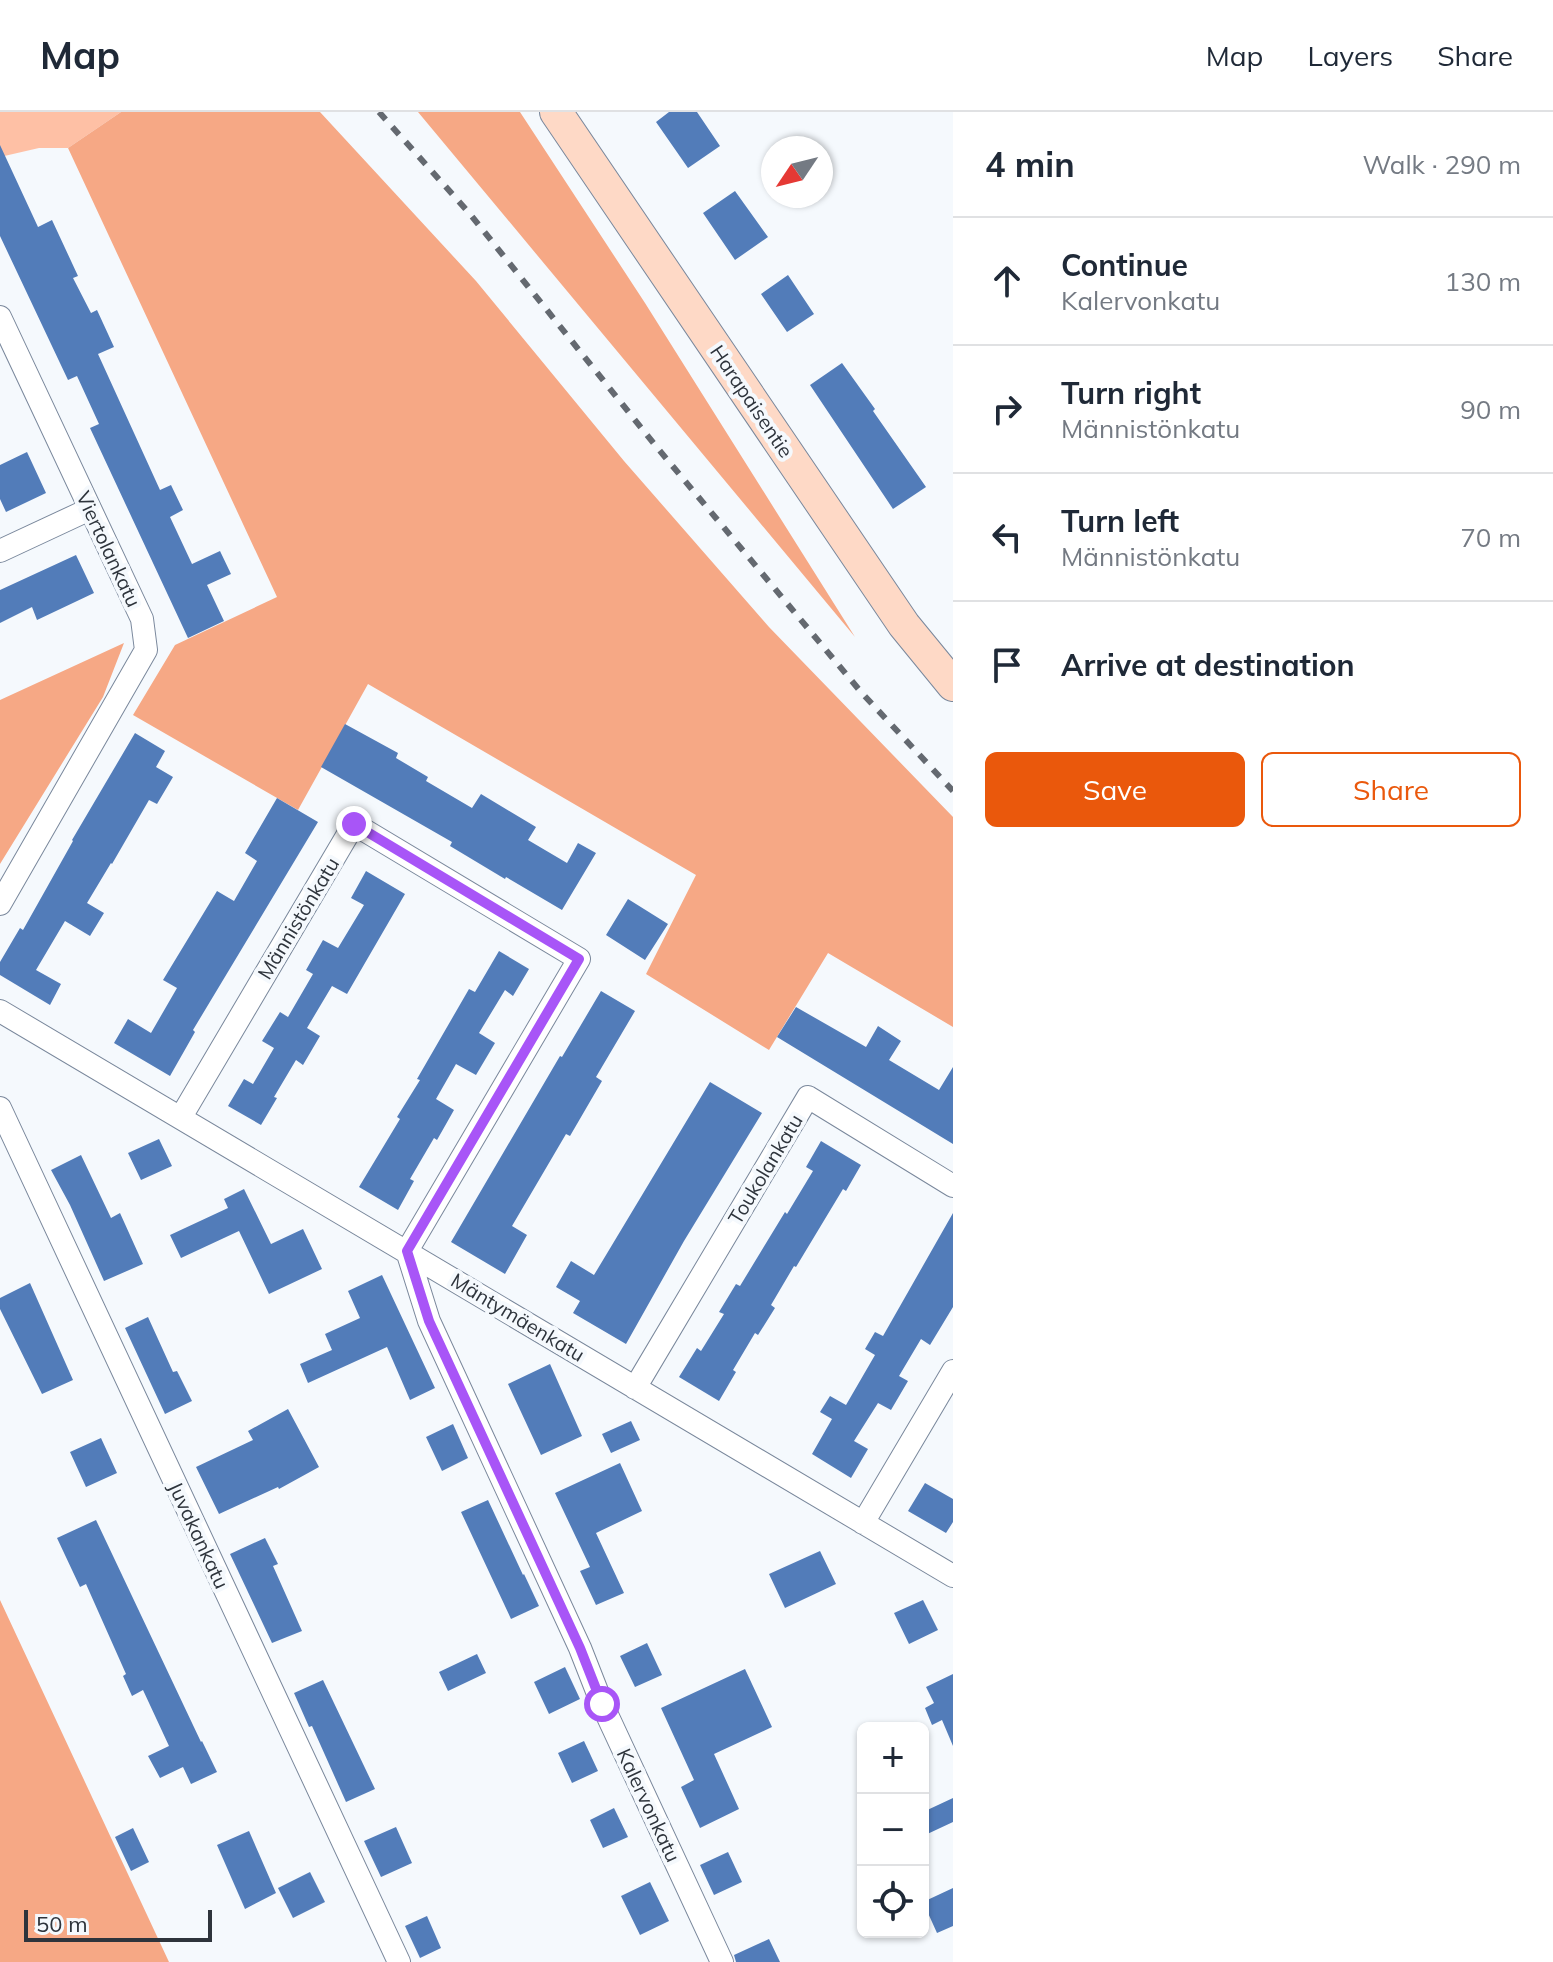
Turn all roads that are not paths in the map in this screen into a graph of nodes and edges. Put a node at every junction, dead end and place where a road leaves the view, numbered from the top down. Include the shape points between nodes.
1 (556, 112) edge
2 (0, 317) edge
3 (90, 509) junction
4 (0, 551) edge
5 (953, 685) edge
6 (0, 904) edge
7 (0, 1011) edge
8 (0, 1108) edge
9 (181, 1117) junction
10 (953, 1186) edge
11 (407, 1251) junction
12 (953, 1371) edge
13 (635, 1388) junction
14 (863, 1523) junction
15 (953, 1576) edge
16 (399, 1962) edge
17 (722, 1962) edge

1 - 5 main road, Harapaisentie via 904,625
2 - 3 street, Viertolankatu
3 - 4 street
3 - 6 street, Viertolankatu via 142,619 146,650
7 - 9 street, Mäntymäenkatu
8 - 16 street, Juvakankatu
9 - 11 street, Mäntymäenkatu
9 - 11 street, Männistönkatu via 354,824 579,959
10 - 13 street, Toukolankatu via 808,1097
11 - 13 street, Mäntymäenkatu
11 - 17 street, Kalervonkatu via 429,1321
12 - 14 street
13 - 14 street, Mäntymäenkatu
14 - 15 street, Mäntymäenkatu

